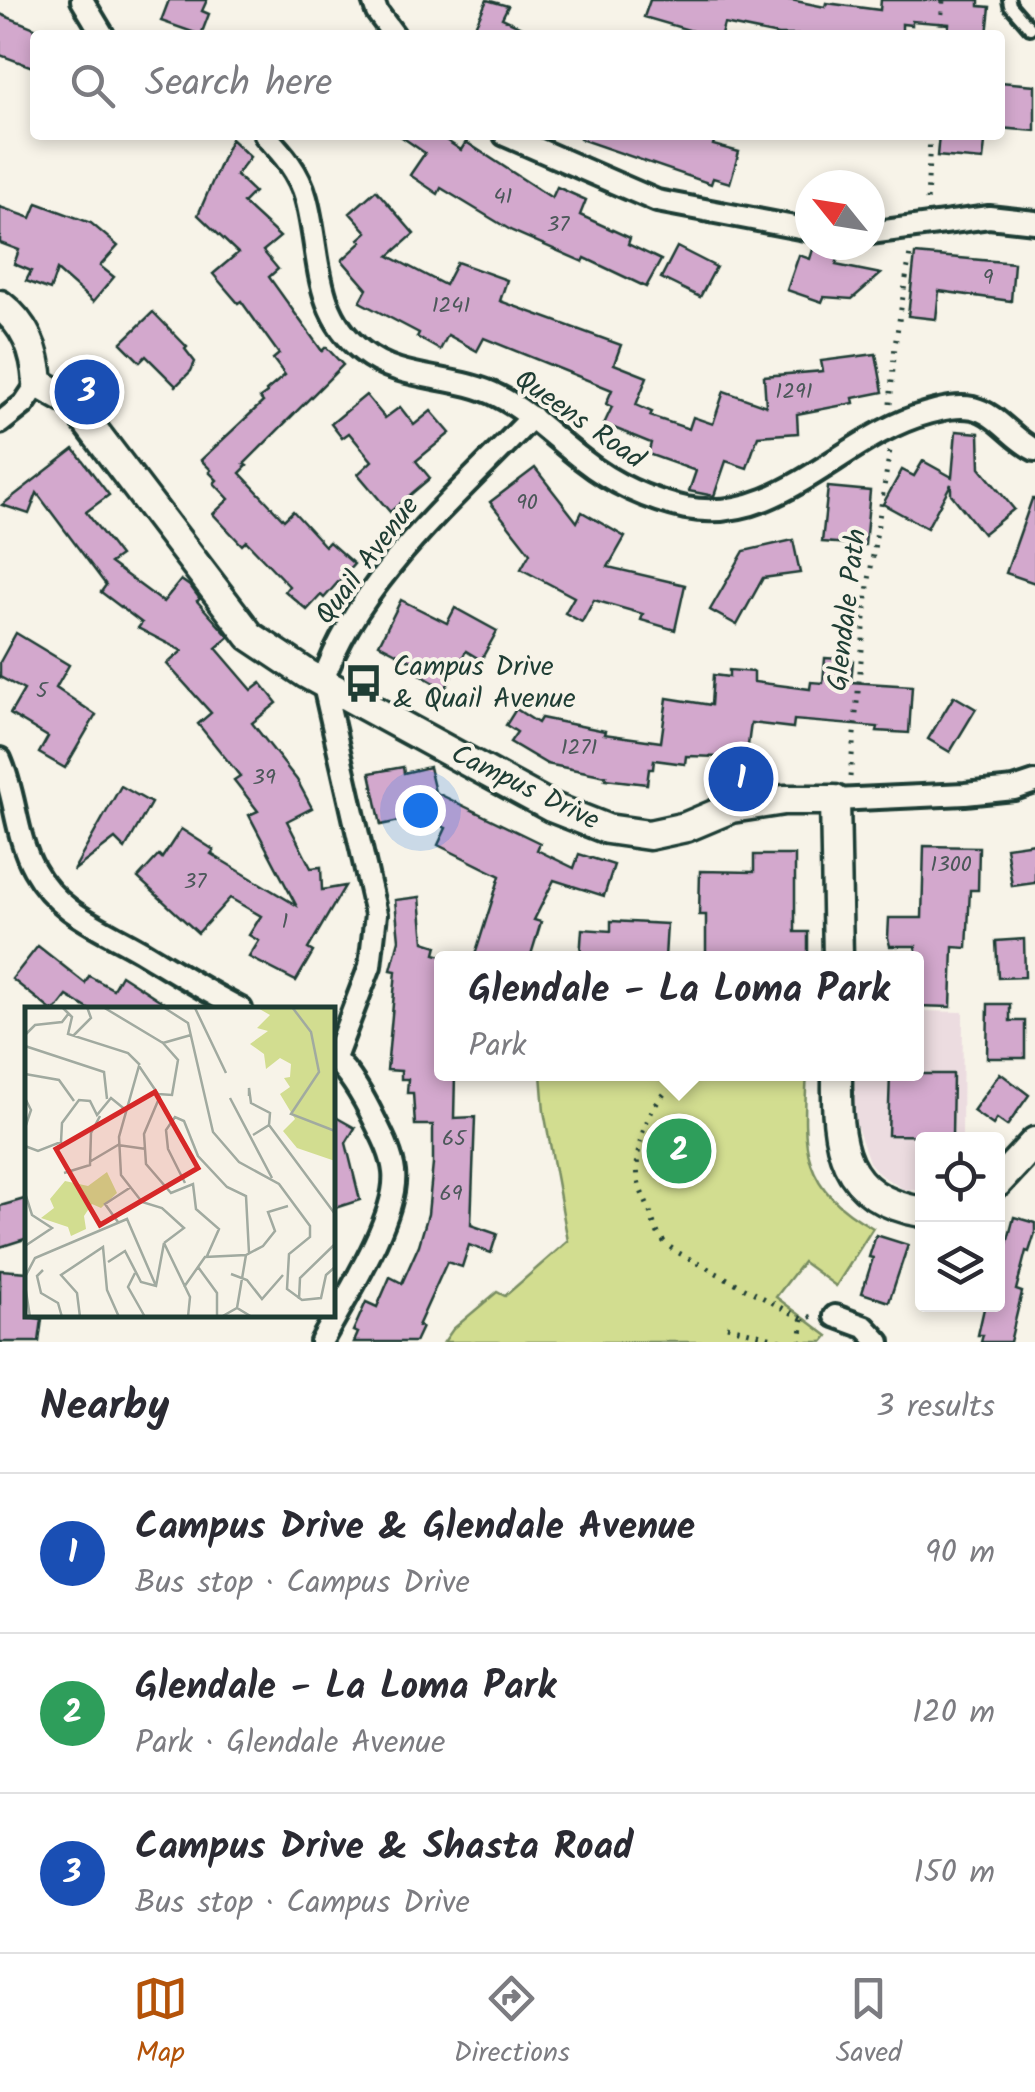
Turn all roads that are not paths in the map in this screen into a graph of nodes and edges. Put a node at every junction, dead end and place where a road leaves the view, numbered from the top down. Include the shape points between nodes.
1 (82, 0) edge
2 (372, 0) edge
3 (1009, 0) edge
4 (1030, 28) dead end
5 (100, 30) edge
6 (390, 30) edge
7 (271, 140) edge
8 (516, 140) edge
9 (1035, 222) edge
10 (795, 227) edge
11 (885, 232) edge
12 (0, 305) edge
13 (38, 383) junction
14 (532, 417) junction
15 (0, 423) edge
16 (1035, 450) edge
17 (323, 682) junction
18 (0, 760) edge
19 (1035, 782) edge
20 (841, 800) junction
21 (838, 951) edge
22 (235, 1007) edge
23 (335, 1054) edge
24 (335, 1058) edge
25 (837, 1081) edge
26 (1035, 1142) edge
27 (1005, 1174) edge
28 (915, 1211) edge
29 (335, 1316) edge
30 (835, 1316) dead end
31 (334, 1317) edge
32 (321, 1342) edge
33 (879, 1342) edge

1 - 5 street
2 - 6 street
3 - 4 lane
7 - 14 street, Queens Road via 288,158 306,198 320,280 348,338 384,364 474,384
8 - 10 street via 657,201
9 - 11 street via 989,217
12 - 13 street via 27,334
13 - 15 street
13 - 17 street, Campus Drive via 72,402 250,636
14 - 16 street, Queens Road via 585,462 636,493 708,510 774,496 892,415 968,407
14 - 17 street, Quail Avenue via 408,547 331,658
17 - 20 street, Campus Drive via 551,807 608,830 649,834 746,805
17 - 23 street via 376,914 370,966
18 - 22 street via 23,846 49,892 78,918
19 - 20 street, Campus Drive via 965,794
20 - 21 street
24 - 29 street via 362,1094 394,1173 382,1227
25 - 28 street via 838,1143 851,1170 898,1208
26 - 27 street
30 - 33 street
31 - 32 street

